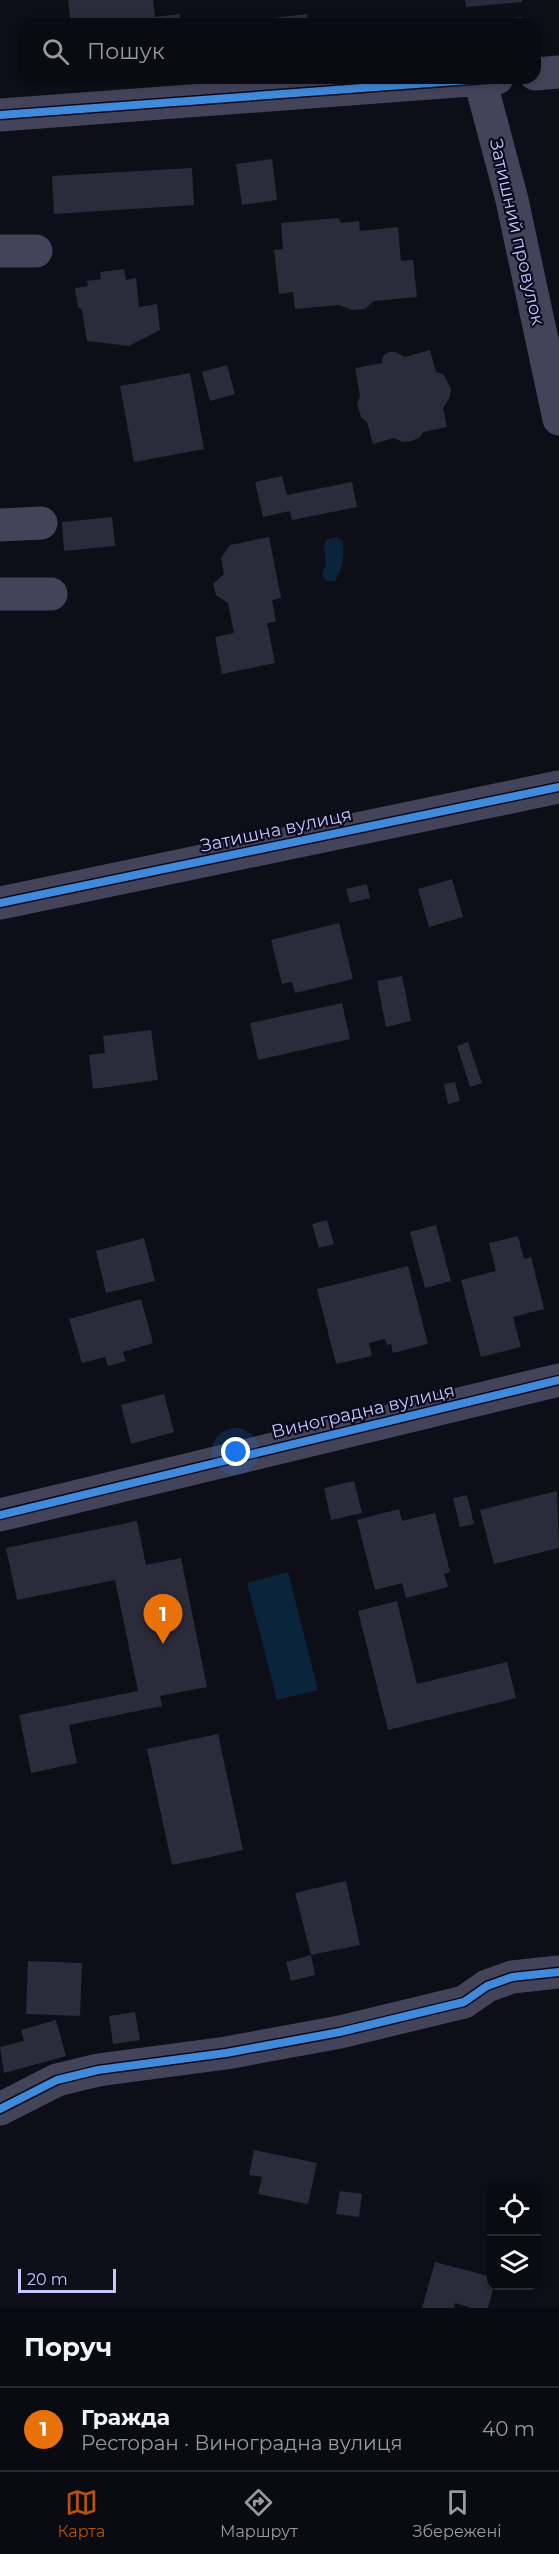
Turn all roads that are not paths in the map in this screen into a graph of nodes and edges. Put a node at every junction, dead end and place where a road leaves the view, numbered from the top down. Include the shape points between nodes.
1 (559, 72) edge
2 (541, 74) edge
3 (421, 84) edge
4 (490, 84) edge
5 (0, 115) edge
6 (36, 250) dead end
7 (0, 251) edge
8 (559, 419) edge
9 (41, 523) dead end
10 (0, 525) edge
11 (0, 594) edge
12 (51, 594) dead end
13 (559, 786) edge
14 (0, 903) edge
15 (559, 1380) edge
16 (0, 1515) edge
17 (559, 1972) edge
18 (0, 2109) edge

1 - 2 street
3 - 5 street
4 - 8 street, Затишний провулок
6 - 7 street
9 - 10 street
11 - 12 street
13 - 14 street, Затишна вулиця
15 - 16 street, Виноградна вулиця
17 - 18 street via 512,1977 488,1986 464,2002 340,2032 57,2080

